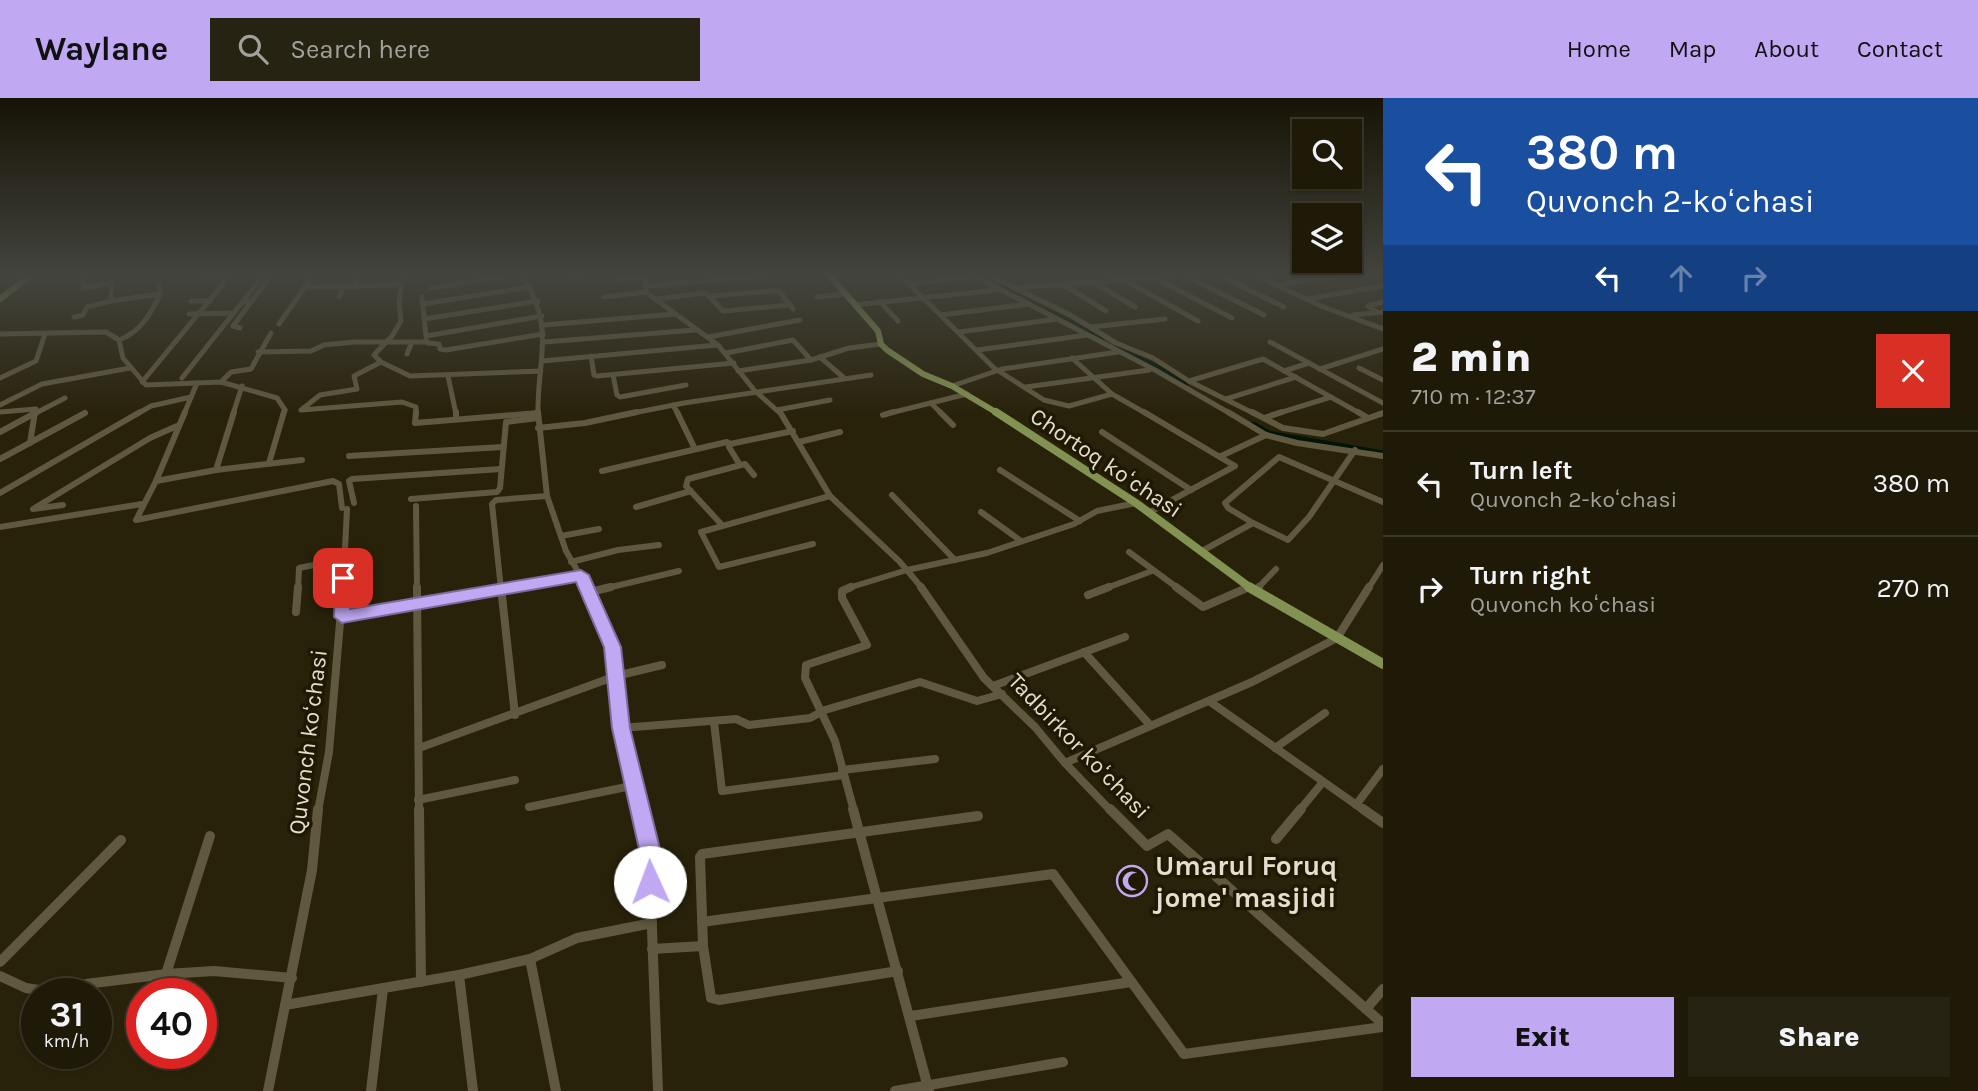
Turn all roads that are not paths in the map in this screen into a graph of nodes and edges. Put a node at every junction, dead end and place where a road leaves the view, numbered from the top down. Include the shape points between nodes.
1 (142, 322) edge
2 (192, 322) edge
3 (226, 322) edge
4 (236, 322) edge
5 (400, 322) edge
6 (424, 322) edge
7 (510, 322) edge
8 (575, 322) edge
9 (686, 322) edge
10 (787, 322) edge
11 (870, 322) edge
12 (948, 322) edge
13 (1032, 322) edge
14 (1063, 322) edge
15 (1080, 322) edge
16 (1134, 322) edge
17 (543, 325) joint
18 (1090, 327) junction
19 (240, 328) dead end
20 (696, 330) junction
21 (959, 332) junction
22 (271, 333) dead end
23 (0, 334) edge
24 (45, 334) junction
25 (543, 334) junction
26 (1087, 335) junction
27 (708, 337) junction
28 (426, 339) junction
29 (119, 340) junction
30 (387, 342) junction
31 (412, 342) junction
32 (544, 342) junction
33 (1270, 342) dead end
34 (880, 344) junction
35 (718, 345) junction
36 (1383, 349) edge
37 (977, 350) junction
38 (258, 352) junction
39 (1118, 352) junction
40 (726, 353) junction
41 (407, 354) dead end
42 (591, 356) junction
43 (820, 357) junction
44 (1072, 358) junction
45 (811, 360) junction
46 (542, 361) junction
47 (382, 362) junction
48 (734, 363) junction
49 (1309, 363) junction
50 (130, 368) junction
51 (1359, 368) dead end
52 (1320, 369) junction
53 (1001, 370) junction
54 (1149, 370) dead end
55 (541, 371) junction
56 (738, 371) junction
57 (1284, 371) junction
58 (613, 375) junction
59 (871, 375) dead end
60 (448, 376) junction
61 (843, 377) junction
62 (1093, 377) junction
63 (1296, 377) junction
64 (0, 378) edge
65 (182, 378) dead end
66 (1382, 379) edge
67 (1189, 381) junction
68 (142, 382) junction
69 (221, 382) junction
70 (197, 383) junction
71 (686, 385) dead end
72 (242, 386) junction
73 (952, 386) junction
74 (1026, 387) junction
75 (755, 391) junction
76 (967, 394) junction
77 (1112, 394) junction
78 (191, 397) junction
79 (1331, 397) junction
80 (65, 398) dead end
81 (1226, 399) junction
82 (830, 400) dead end
83 (931, 403) junction
84 (1383, 403) edge
85 (0, 405) edge
86 (673, 405) junction
87 (285, 410) junction
88 (301, 410) junction
89 (777, 410) junction
90 (0, 412) edge
91 (37, 413) junction
92 (85, 413) dead end
93 (1383, 413) edge
94 (538, 415) junction
95 (883, 415) dead end
96 (456, 418) junction
97 (1368, 418) junction
98 (1263, 419) junction
99 (953, 425) dead end
100 (177, 426) junction
101 (538, 428) junction
102 (793, 431) junction
103 (0, 432) edge
104 (840, 432) dead end
105 (1102, 432) dead end
106 (1266, 435) junction
107 (799, 442) junction
108 (30, 443) junction
109 (730, 444) junction
110 (503, 447) junction
111 (695, 447) junction
112 (1355, 450) junction
113 (349, 456) dead end
114 (1220, 456) junction
115 (1383, 456) edge
116 (0, 459) edge
117 (302, 460) dead end
118 (269, 463) junction
119 (740, 466) junction
120 (501, 469) junction
121 (216, 470) junction
122 (1000, 470) dead end
123 (602, 471) dead end
124 (754, 475) dead end
125 (156, 481) junction
126 (1335, 482) junction
127 (1191, 490) junction
128 (691, 491) junction
129 (0, 493) edge
130 (892, 495) dead end
131 (547, 496) junction
132 (830, 496) junction
133 (1383, 502) edge
134 (355, 503) dead end
135 (1136, 503) junction
136 (142, 504) junction
137 (63, 505) dead end
138 (636, 507) dead end
139 (981, 512) dead end
140 (1150, 512) junction
141 (1080, 521) junction
142 (1253, 523) junction
143 (722, 525) junction
144 (0, 527) edge
145 (599, 529) dead end
146 (561, 536) junction
147 (1021, 541) junction
148 (813, 544) dead end
149 (659, 545) dead end
150 (1202, 551) junction
151 (1129, 552) dead end
152 (344, 559) junction
153 (955, 560) junction
154 (571, 562) junction
155 (1383, 565) edge
156 (1276, 569) dead end
157 (906, 570) junction
158 (679, 571) dead end
159 (1152, 571) junction
160 (581, 575) junction
161 (503, 589) junction
162 (1252, 589) junction
163 (590, 592) junction
164 (1088, 595) dead end
165 (415, 603) junction
166 (296, 612) dead end
167 (342, 617) junction
168 (1125, 637) dead end
169 (1337, 638) junction
170 (1084, 652) junction
171 (1383, 664) edge
172 (662, 665) dead end
173 (616, 676) junction
174 (993, 686) junction
175 (1002, 695) junction
176 (1209, 701) junction
177 (821, 712) junction
178 (1325, 713) dead end
179 (515, 715) junction
180 (714, 722) junction
181 (1150, 725) junction
182 (621, 728) junction
183 (419, 748) junction
184 (1275, 748) junction
185 (935, 759) dead end
186 (1065, 763) junction
187 (1383, 769) edge
188 (843, 772) junction
189 (515, 780) dead end
190 (1323, 782) junction
191 (636, 785) junction
192 (418, 800) junction
193 (1356, 805) junction
194 (529, 807) dead end
195 (978, 816) dead end
196 (1383, 823) edge
197 (859, 833) junction
198 (210, 836) dead end
199 (121, 839) dead end
200 (1276, 839) dead end
201 (877, 898) junction
202 (702, 922) junction
203 (652, 923) junction
204 (703, 946) junction
205 (652, 949) junction
206 (530, 959) junction
207 (0, 961) edge
208 (898, 971) junction
209 (166, 974) junction
210 (459, 975) junction
211 (0, 976) edge
212 (292, 978) junction
213 (421, 982) junction
214 (1131, 982) junction
215 (383, 989) junction
216 (1383, 989) edge
217 (285, 1005) junction
218 (1366, 1009) junction
219 (911, 1016) junction
220 (1383, 1025) edge
221 (1062, 1062) dead end
222 (928, 1088) edge
223 (268, 1091) edge
224 (371, 1091) edge
225 (473, 1091) edge
226 (556, 1091) edge
227 (658, 1091) edge
228 (895, 1091) edge

1 - 29 street
2 - 68 street
3 - 65 street
4 - 19 street via 233,326
5 - 30 street
6 - 28 street
7 - 28 street
8 - 17 street
9 - 20 street, Tadbirkor koʻchasi
10 - 27 street
11 - 34 main road, Chortoq koʻchasi via 878,331
12 - 21 street
13 - 21 street
14 - 26 street
15 - 18 street
16 - 18 street
17 - 25 street
18 - 67 street
20 - 27 street, Tadbirkor koʻchasi
20 - 32 street
21 - 37 street
22 - 38 street
23 - 24 street
24 - 29 street via 103,332
24 - 64 street via 35,361
25 - 28 street via 446,350
25 - 32 street
26 - 37 street
26 - 39 street
27 - 35 street, Tadbirkor koʻchasi
28 - 31 street
29 - 50 street via 120,354
30 - 31 street
30 - 38 street
30 - 47 street via 374,355
31 - 41 street
32 - 46 street
33 - 49 street
34 - 43 street
34 - 73 main road, Chortoq koʻchasi via 923,374
35 - 40 street, Tadbirkor koʻchasi
35 - 42 street
36 - 52 street
37 - 53 street
38 - 69 street via 248,371 231,372
39 - 44 street
39 - 106 street
40 - 45 street via 793,340
40 - 48 street, Tadbirkor koʻchasi
42 - 46 street
42 - 58 street via 595,376
43 - 45 street
43 - 61 street
44 - 53 street
44 - 62 street
45 - 56 street
46 - 55 street
47 - 60 street via 408,376
47 - 88 street via 354,376 357,389 320,395
48 - 56 street, Tadbirkor koʻchasi
48 - 58 street
49 - 52 street
49 - 57 street
50 - 68 street
50 - 85 street via 42,384
51 - 66 street
52 - 84 street
53 - 73 street
53 - 74 street
54 - 62 street
55 - 60 street
55 - 94 street
56 - 75 street, Tadbirkor koʻchasi
57 - 63 street
57 - 67 street via 1263,359
58 - 71 street via 620,397
59 - 61 street
60 - 96 street
61 - 75 street
62 - 74 street
62 - 77 street
63 - 79 street
63 - 81 street
67 - 81 street
68 - 70 street
69 - 70 street
69 - 72 street
70 - 78 street
72 - 87 street via 277,398
72 - 121 street
73 - 76 main road, Chortoq koʻchasi
74 - 77 street via 1042,399 1065,406
75 - 86 street
75 - 89 street, Tadbirkor koʻchasi
76 - 83 street
76 - 135 main road, Chortoq koʻchasi
77 - 114 street
78 - 100 street
78 - 129 street via 151,406
79 - 97 street
79 - 98 street
80 - 91 street
81 - 98 street
82 - 89 street
83 - 95 street
83 - 99 street
86 - 101 street
86 - 111 street
87 - 88 street
87 - 118 street
88 - 96 street via 402,402 416,407 415,423
89 - 102 street, Tadbirkor koʻchasi
90 - 91 street via 32,408
91 - 103 street
91 - 108 street
92 - 108 street
93 - 97 street
94 - 96 street
94 - 101 street
94 - 110 street via 506,422
97 - 98 street via 1323,434 1292,431
100 - 125 street
100 - 137 street via 33,509
101 - 131 street
102 - 107 street, Tadbirkor koʻchasi
102 - 109 street
104 - 107 street
105 - 127 street
106 - 112 street
106 - 114 street
107 - 132 street, Tadbirkor koʻchasi
108 - 116 street
109 - 111 street
109 - 119 street
110 - 113 street
110 - 120 street
111 - 123 street
112 - 115 street
112 - 126 street
114 - 127 street via 1235,466
117 - 118 street
118 - 121 street
119 - 124 street via 746,464
119 - 128 street via 688,479 685,483
120 - 134 street via 352,479
120 - 165 street via 500,488 495,493 413,502
121 - 125 street
122 - 141 street
125 - 136 street
126 - 133 street
126 - 142 street via 1288,540
126 - 142 street via 1278,458 1225,503
127 - 140 street
128 - 138 street
128 - 143 street
130 - 153 street
131 - 146 street
131 - 161 street via 492,503
132 - 143 street
132 - 157 street, Tadbirkor koʻchasi
135 - 140 main road, Chortoq koʻchasi
135 - 141 street via 1097,511
136 - 144 street
136 - 152 street, Quvonch koʻchasi via 136,520 333,481 339,484 344,509
139 - 147 street
140 - 150 main road, Chortoq koʻchasi
141 - 147 street
142 - 150 street
143 - 148 street via 701,532 719,567
145 - 146 street
146 - 154 street
147 - 153 street
149 - 154 street
150 - 162 main road, Chortoq koʻchasi
151 - 159 street
152 - 166 street via 299,568
152 - 167 street, Quvonch koʻchasi
153 - 157 street
154 - 160 street
155 - 169 street
156 - 162 street
157 - 174 street, Tadbirkor koʻchasi
157 - 177 street via 842,591 841,600 867,645 806,665 805,678
158 - 163 street
159 - 162 street via 1203,607
159 - 164 street
160 - 161 street
160 - 163 street
161 - 165 street
161 - 179 street
162 - 169 main road, Chortoq koʻchasi
163 - 173 street via 612,647
165 - 167 street
165 - 183 street
167 - 212 street, Quvonch koʻchasi via 329,752
168 - 170 street
169 - 171 main road, Chortoq koʻchasi
169 - 176 street
170 - 174 street
170 - 181 street
172 - 173 street
173 - 179 street
173 - 182 street
174 - 175 street, Tadbirkor koʻchasi
175 - 177 street via 977,701 920,682
175 - 186 street, Tadbirkor koʻchasi
176 - 181 street
176 - 184 street
177 - 180 street via 773,723
177 - 188 street
178 - 184 street
179 - 183 street
180 - 182 street
180 - 188 street via 722,791
181 - 186 street
182 - 191 street
183 - 192 street
184 - 190 street
185 - 188 street
186 - 218 street, Tadbirkor koʻchasi via 1147,846 1168,834
187 - 193 street
188 - 197 street
189 - 192 street
190 - 193 street
190 - 200 street
191 - 194 street
191 - 203 street via 649,849
192 - 213 street
193 - 196 street
195 - 197 street
197 - 201 street
197 - 202 street via 702,854
198 - 209 street
199 - 207 street
201 - 202 street
201 - 208 street
201 - 214 street via 1053,874
202 - 204 street
203 - 205 street
203 - 206 street via 577,938
204 - 205 street
204 - 208 street via 709,996 719,1000
205 - 227 street
206 - 210 street
206 - 226 street
208 - 219 street
209 - 211 street via 38,989
209 - 212 street via 214,971
210 - 213 street
210 - 225 street
212 - 217 street, Quvonch koʻchasi
213 - 215 street
214 - 219 street
214 - 220 street via 1184,1054
215 - 217 street
215 - 224 street
216 - 218 street
217 - 223 street, Quvonch koʻchasi
218 - 220 street, Tadbirkor koʻchasi
219 - 222 street
221 - 222 street
222 - 228 street

